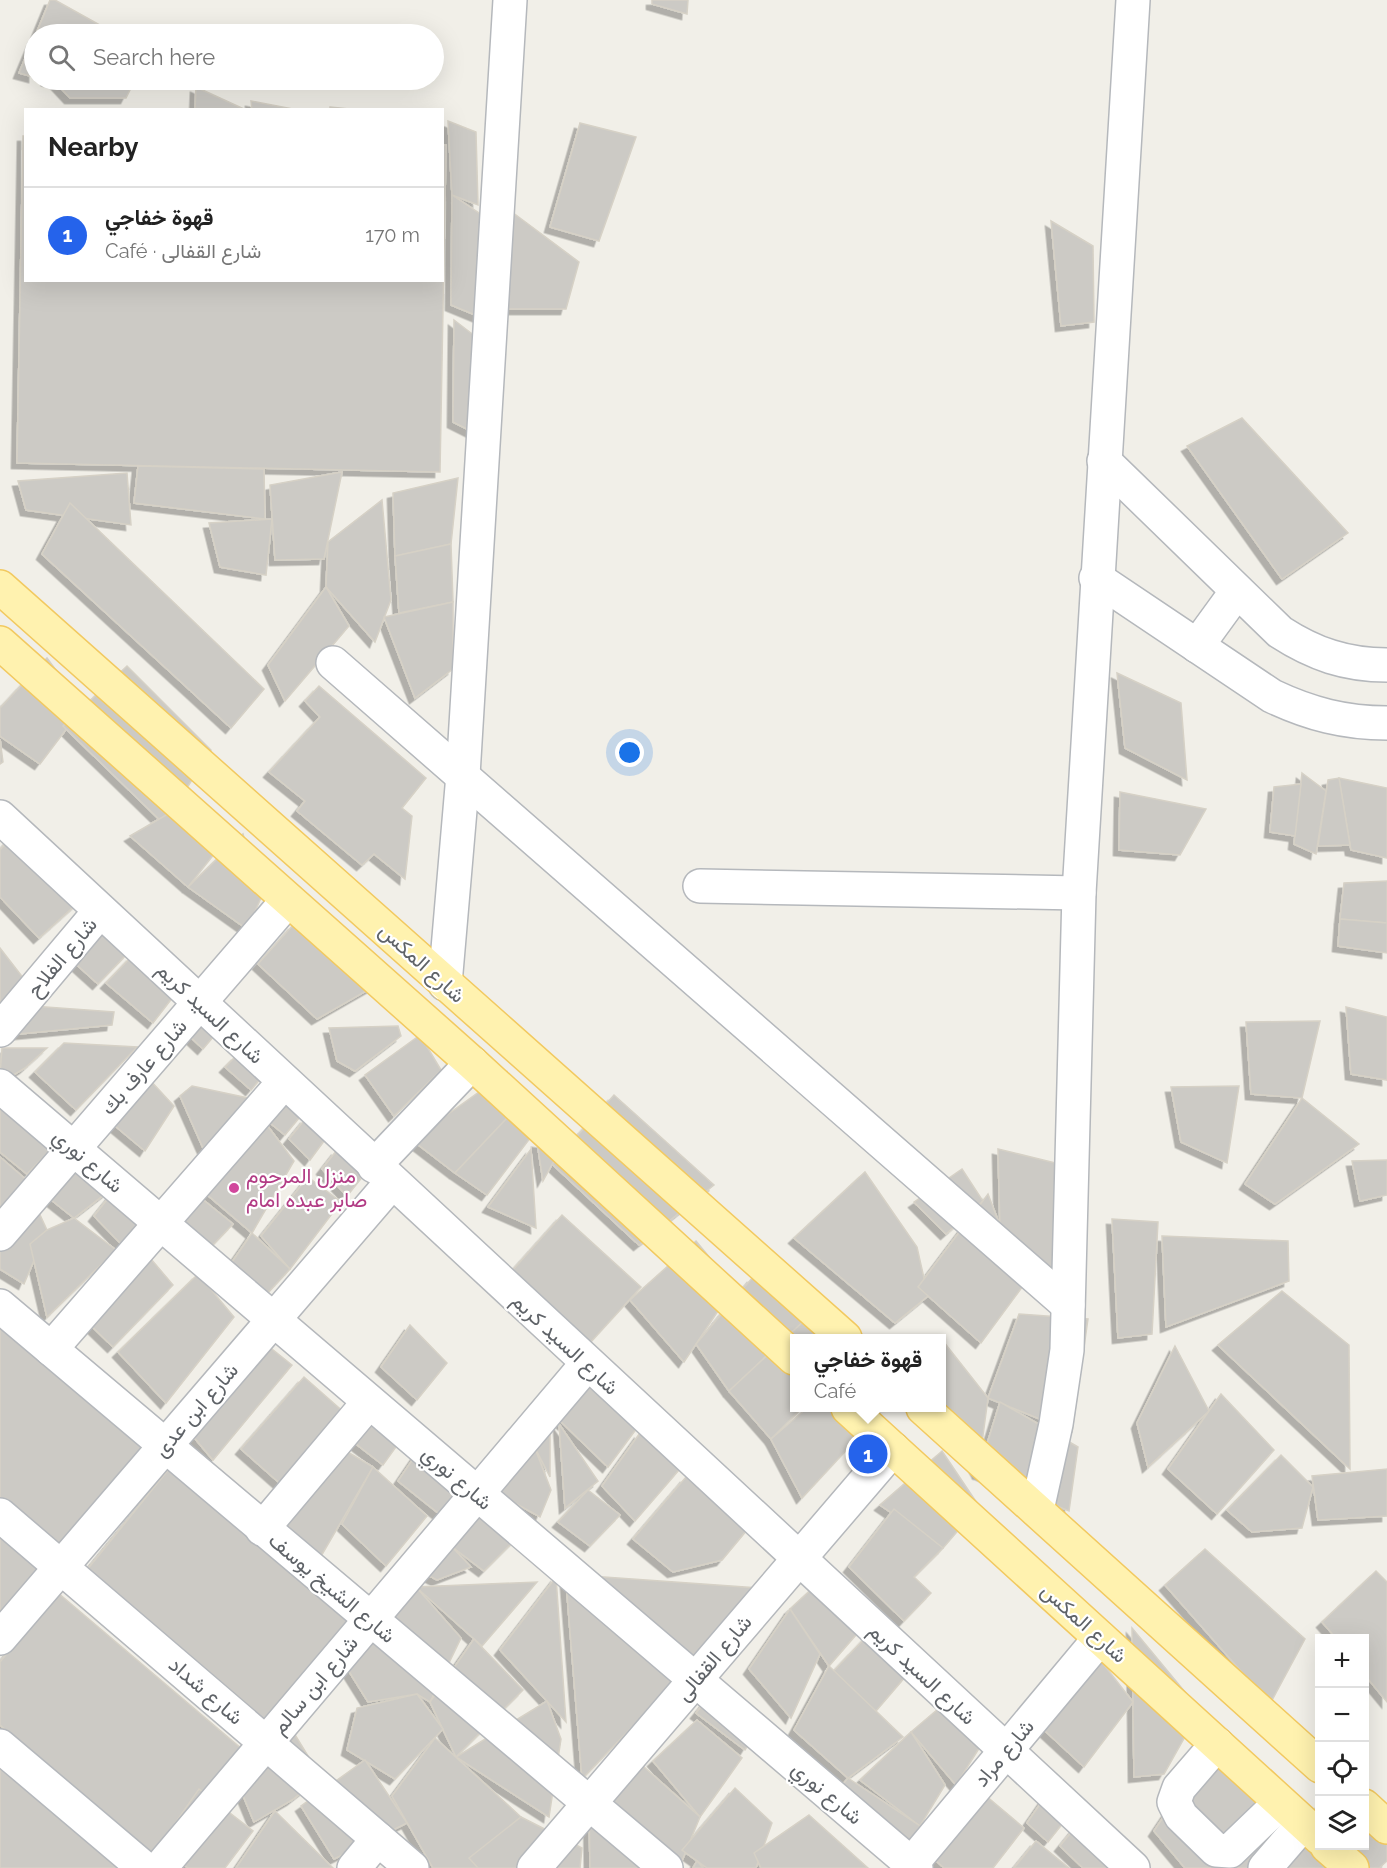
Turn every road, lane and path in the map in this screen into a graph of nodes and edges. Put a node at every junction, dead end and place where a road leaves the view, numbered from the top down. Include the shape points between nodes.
1 (510, 0) edge
2 (1132, 0) edge
3 (1104, 461) junction
4 (1096, 578) junction
5 (0, 587) edge
6 (1237, 591) junction
7 (0, 643) edge
8 (1197, 646) junction
9 (333, 663) dead end
10 (1387, 665) edge
11 (1387, 723) edge
12 (463, 775) junction
13 (2, 825) edge
14 (700, 886) dead end
15 (1079, 893) junction
16 (288, 900) junction
17 (100, 911) junction
18 (445, 984) junction
19 (199, 1003) junction
20 (0, 1030) edge
21 (472, 1063) junction
22 (284, 1082) junction
23 (0, 1086) edge
24 (74, 1149) junction
25 (383, 1174) junction
26 (160, 1223) junction
27 (0, 1234) edge
28 (1068, 1305) junction
29 (0, 1306) edge
30 (273, 1320) junction
31 (840, 1334) edge
32 (51, 1349) junction
33 (790, 1354) edge
34 (587, 1364) junction
35 (369, 1402) junction
36 (853, 1412) edge
37 (928, 1412) edge
38 (165, 1446) junction
39 (893, 1449) junction
40 (477, 1494) junction
41 (1037, 1510) junction
42 (0, 1515) edge
43 (262, 1529) junction
44 (798, 1560) junction
45 (61, 1567) junction
46 (370, 1620) junction
47 (0, 1638) edge
48 (1100, 1638) junction
49 (695, 1680) junction
50 (266, 1743) junction
51 (1217, 1744) junction
52 (0, 1746) edge
53 (1006, 1752) junction
54 (1315, 1761) edge
55 (589, 1804) junction
56 (1369, 1810) edge
57 (1301, 1822) edge
58 (1387, 1827) edge
59 (378, 1839) junction
60 (1332, 1850) edge
61 (912, 1867) edge
62 (144, 1868) edge
63 (160, 1868) edge
64 (354, 1868) edge
65 (412, 1868) edge
66 (534, 1868) edge
67 (666, 1868) edge
68 (1133, 1868) edge
69 (1265, 1868) edge
70 (1352, 1868) edge

1 - 12 street
2 - 3 street
3 - 4 street
3 - 6 street
4 - 8 street
4 - 15 street
5 - 18 main road, شارع المكس
6 - 8 street
6 - 10 street via 1280,632 1300,645 1340,661
7 - 16 main road, شارع المكس
8 - 11 street via 1272,696 1301,710 1351,722
9 - 12 street
12 - 18 street
12 - 28 street
13 - 17 street, شارع السيد كريم
14 - 15 street
15 - 28 street
16 - 19 street, شارع عارف بك
16 - 21 main road, شارع المكس
17 - 19 street, شارع السيد كريم
17 - 20 street, شارع الفلاح
18 - 31 main road, شارع المكس
19 - 22 street, شارع السيد كريم
19 - 24 street, شارع عارف بك
21 - 25 street, شارع ابن عدى
21 - 33 main road, شارع المكس
22 - 25 street, شارع السيد كريم
22 - 26 street
23 - 24 street, شارع نوري
24 - 26 street, شارع نوري
24 - 27 street, شارع عارف بك
25 - 30 street, شارع ابن عدى
25 - 34 street, شارع السيد كريم
26 - 30 street, شارع نوري
26 - 32 street
28 - 41 street via 1067,1350 1058,1413
29 - 32 street, شارع الشيخ يوسف
30 - 35 street, شارع نوري
30 - 38 street, شارع ابن عدى
32 - 38 street, شارع الشيخ يوسف
34 - 40 street, شارع ابن سالم
34 - 44 street, شارع السيد كريم
35 - 40 street, شارع نوري
35 - 43 street
36 - 39 main road, شارع المكس
37 - 41 main road
38 - 43 street, شارع الشيخ يوسف
38 - 45 street, شارع ابن عدى
39 - 44 street, شارع القفالى
39 - 48 main road, شارع المكس
40 - 46 street, شارع ابن سالم
40 - 49 street, شارع نوري
41 - 54 main road
42 - 45 street, شارع شداد
43 - 46 street, شارع الشيخ يوسف
44 - 49 street, شارع القفالى
44 - 53 street, شارع السيد كريم
45 - 47 street, شارع ابن عدى
45 - 50 street, شارع شداد
46 - 50 street, شارع ابن سالم
46 - 55 street, شارع الشيخ يوسف
48 - 51 main road, شارع المكس
48 - 53 street, شارع مراد
49 - 55 street, شارع القفالى
49 - 61 street, شارع نوري
50 - 59 street, شارع شداد
50 - 63 street, شارع ابن سالم
51 - 57 main road, شارع المكس
51 - 57 street via 1179,1788 1174,1802 1181,1816 1216,1850 1230,1851
52 - 62 street
53 - 61 street, شارع مراد
53 - 68 street, شارع السيد كريم
55 - 66 street, شارع القفالى
55 - 67 street, شارع الشيخ يوسف
56 - 58 main road
57 - 69 street
59 - 64 street
59 - 65 street, شارع شداد
60 - 70 main road

